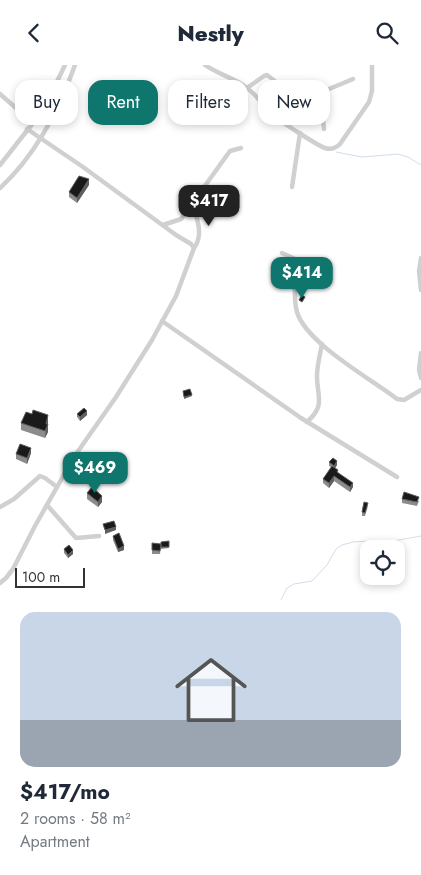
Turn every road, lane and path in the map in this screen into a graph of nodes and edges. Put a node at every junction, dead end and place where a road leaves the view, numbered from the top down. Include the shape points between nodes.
1 (65, 65) edge
2 (75, 65) edge
3 (205, 65) edge
4 (372, 65) edge
5 (353, 79) dead end
6 (58, 80) edge
7 (231, 80) edge
8 (259, 80) edge
9 (274, 80) edge
10 (258, 81) edge
11 (248, 88) edge
12 (330, 89) edge
13 (248, 90) edge
14 (0, 94) edge
15 (15, 107) edge
16 (31, 125) edge
17 (324, 125) edge
18 (27, 129) junction
19 (324, 129) dead end
20 (300, 133) junction
21 (40, 139) junction
22 (242, 148) dead end
23 (0, 165) edge
24 (292, 187) dead end
25 (0, 188) edge
26 (192, 203) junction
27 (163, 225) junction
28 (194, 248) junction
29 (282, 253) dead end
30 (421, 258) edge
31 (421, 290) edge
32 (162, 321) junction
33 (322, 344) junction
34 (421, 353) edge
35 (421, 378) edge
36 (421, 390) edge
37 (307, 423) junction
38 (397, 477) dead end
39 (57, 487) junction
40 (47, 505) junction
41 (0, 507) edge
42 (98, 535) dead end
43 (0, 583) edge

1 - 6 street
2 - 21 street
3 - 7 street
4 - 20 street via 369,102 337,147 324,148
5 - 12 street
8 - 9 street via 267,75
10 - 11 street
13 - 20 street via 273,115
14 - 15 street
16 - 18 street
17 - 19 street
18 - 21 street
18 - 23 street
20 - 24 street
21 - 25 street
21 - 27 street
22 - 26 street via 230,151
26 - 27 street via 181,219
26 - 28 street via 199,223 198,243
27 - 28 street
28 - 32 street
29 - 33 street via 295,259 295,302 301,323
30 - 31 street
32 - 37 street
32 - 39 street via 136,368
33 - 36 street via 397,399 404,400
33 - 37 street via 317,378 319,407
34 - 35 street
37 - 38 street
39 - 40 street
39 - 41 street via 40,476
40 - 42 street via 76,538
40 - 43 street via 13,569

